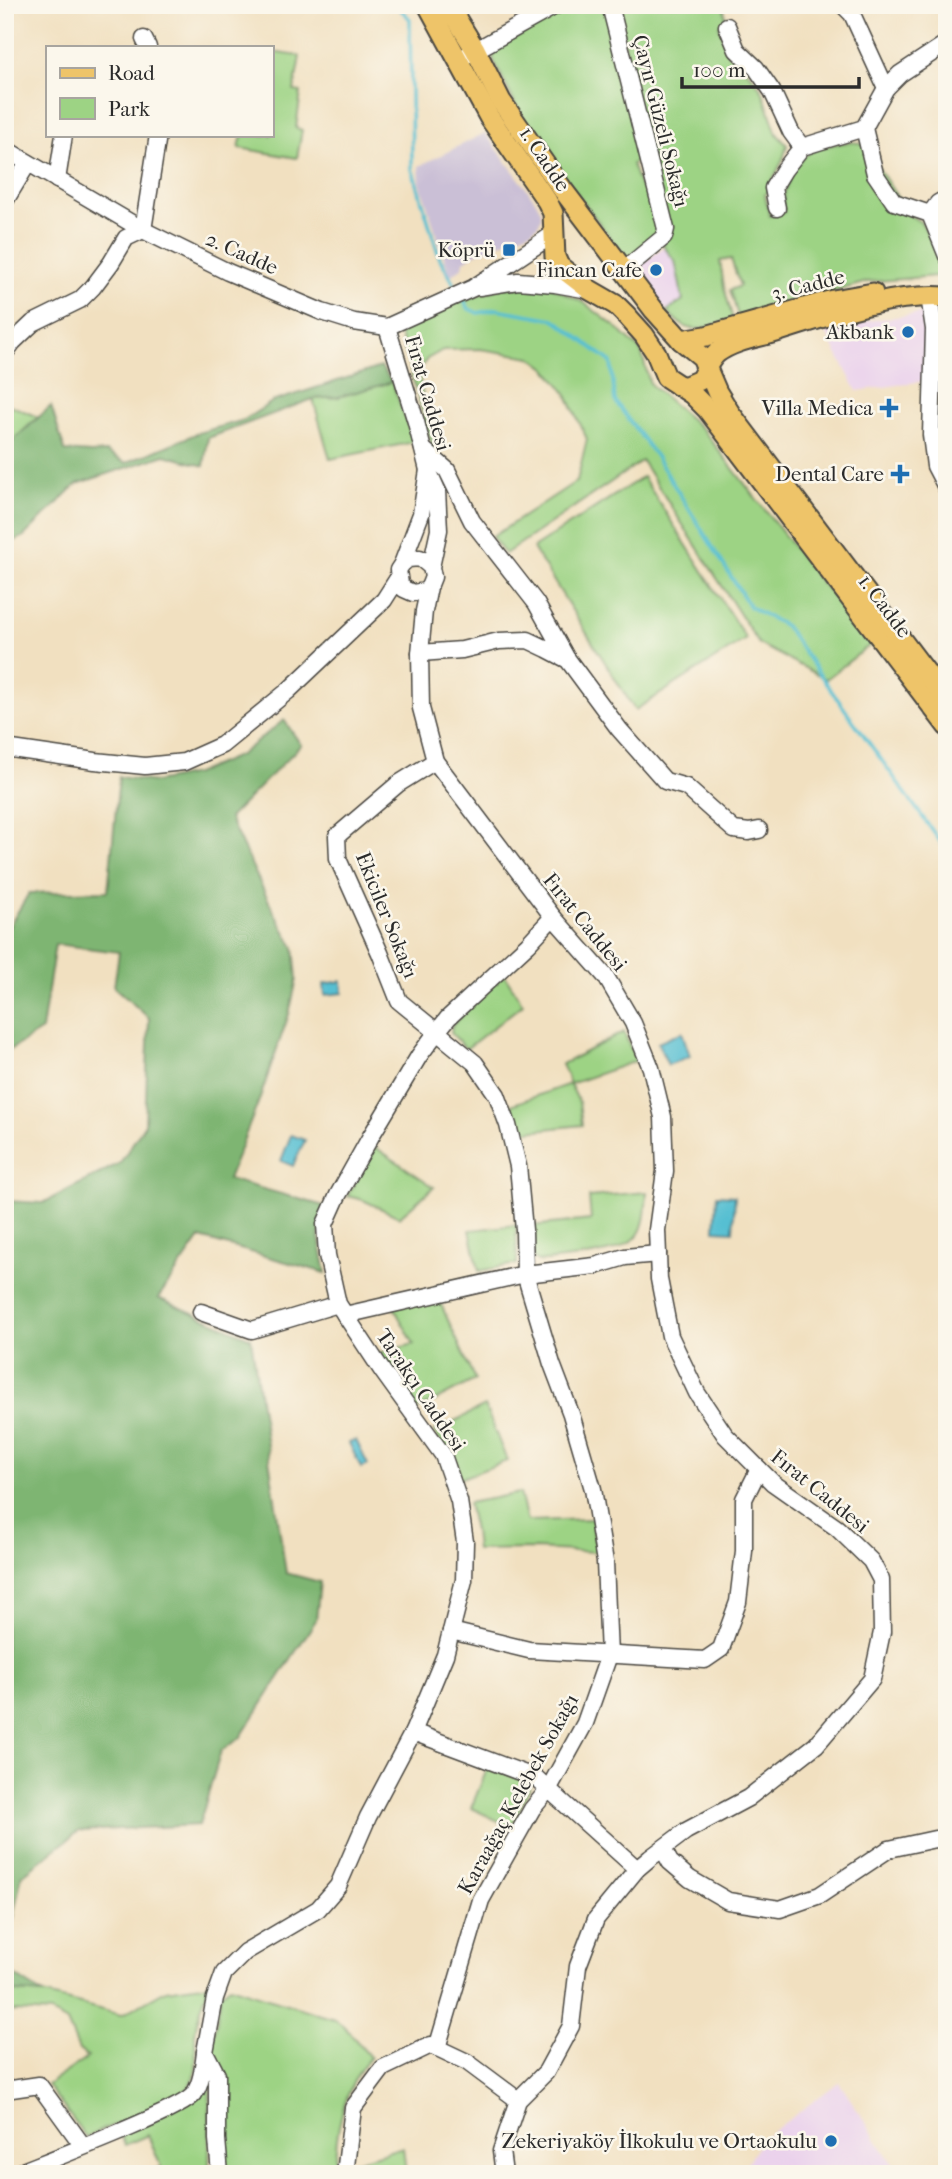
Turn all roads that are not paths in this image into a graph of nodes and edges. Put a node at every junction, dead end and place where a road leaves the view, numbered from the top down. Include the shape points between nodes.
1 (428, 5) edge
2 (448, 5) edge
3 (557, 5) edge
4 (610, 5) edge
5 (843, 5) edge
6 (727, 26) dead end
7 (947, 43) edge
8 (475, 50) junction
9 (458, 60) junction
10 (886, 88) junction
11 (864, 128) junction
12 (64, 136) edge
13 (158, 136) edge
14 (802, 147) junction
15 (5, 149) edge
16 (28, 163) junction
17 (57, 180) junction
18 (947, 198) edge
19 (5, 201) edge
20 (777, 208) dead end
21 (930, 214) junction
22 (143, 230) junction
23 (555, 233) junction
24 (596, 234) junction
25 (947, 256) edge
26 (624, 270) junction
27 (947, 286) edge
28 (590, 290) junction
29 (462, 293) junction
30 (938, 297) edge
31 (387, 327) junction
32 (681, 340) junction
33 (5, 354) edge
34 (706, 365) junction
35 (679, 386) junction
36 (423, 449) junction
37 (428, 470) junction
38 (947, 489) edge
39 (431, 567) junction
40 (400, 571) junction
41 (429, 587) junction
42 (411, 593) junction
43 (384, 600) junction
44 (424, 611) junction
45 (420, 653) junction
46 (568, 660) junction
47 (947, 700) edge
48 (947, 726) edge
49 (5, 748) edge
50 (435, 761) junction
51 (759, 830) dead end
52 (553, 917) junction
53 (436, 1033) junction
54 (658, 1254) junction
55 (525, 1274) junction
56 (342, 1309) junction
57 (201, 1312) dead end
58 (759, 1469) junction
59 (451, 1631) junction
60 (609, 1655) junction
61 (413, 1732) junction
62 (548, 1790) junction
63 (947, 1840) edge
64 (663, 1849) junction
65 (637, 1869) junction
66 (437, 2048) junction
67 (205, 2052) junction
68 (5, 2090) edge
69 (518, 2100) junction
70 (83, 2146) junction
71 (15, 2174) edge
72 (220, 2174) edge
73 (345, 2174) edge
74 (504, 2174) edge

1 - 9 main road, 1. Cadde
2 - 8 main road, 1. Cadde
3 - 8 street
4 - 26 street, Çayır Güzeli Sokağı via 666,229 664,237
5 - 10 street via 852,14
6 - 14 street via 737,50 772,90
7 - 10 street
8 - 9 street
8 - 24 main road, 1. Cadde via 501,101
9 - 23 main road, 1. Cadde via 489,117 547,201
10 - 11 street
11 - 14 street
11 - 21 street via 875,174 894,202
12 - 17 street
13 - 22 street
14 - 20 street via 772,188
15 - 16 street, 2. Cadde
16 - 17 street, 2. Cadde
16 - 19 street
17 - 22 street, 2. Cadde
18 - 21 street
21 - 25 street
22 - 31 street, 2. Cadde via 322,312
22 - 33 street via 126,238 80,300 33,323
23 - 24 main road via 573,227
23 - 28 main road, 1. Cadde via 559,266
23 - 29 street
24 - 26 main road, 1. Cadde
26 - 32 main road, 1. Cadde
27 - 32 main road, 3. Cadde via 833,300
28 - 29 street via 518,281
28 - 35 main road, 1. Cadde via 627,316 650,344 666,377
29 - 31 street
30 - 34 main road, 3. Cadde via 891,301 824,317 739,342
30 - 38 street via 931,435 935,466
31 - 36 street, Fırat Caddesi
32 - 34 main road, 1. Cadde
34 - 35 main road via 700,380
34 - 47 main road, 1. Cadde via 730,412
35 - 48 main road, 1. Cadde via 707,409
36 - 37 street, Fırat Caddesi
36 - 46 street via 447,470 472,521 536,603
37 - 39 street, Fırat Caddesi via 437,490 439,530
37 - 40 street, Fırat Caddesi via 421,514
39 - 40 street via 415,558
39 - 41 street
40 - 42 street via 404,589
40 - 43 street, Fırat Caddesi
41 - 42 street
41 - 44 street, Fırat Caddesi
42 - 43 street
42 - 44 street
43 - 49 street via 288,691 222,745 184,762 145,766
44 - 45 street, Fırat Caddesi
45 - 46 street via 528,640
45 - 50 street, Fırat Caddesi via 421,708
46 - 51 street via 665,781 686,787 734,830
50 - 52 street, Fırat Caddesi
50 - 53 street, Ekiciler Sokağı via 398,784 337,836 338,859 399,1001
52 - 53 street, Tarakçı Caddesi
52 - 54 street, Fırat Caddesi via 606,977 633,1023 651,1068 663,1117 665,1171
53 - 55 street, Karaağaç Kelebek Sokağı via 475,1063 497,1095 518,1166
53 - 56 street, Tarakçı Caddesi via 371,1136 325,1224 327,1255
54 - 55 street
54 - 58 street, Fırat Caddesi via 670,1336 725,1436
55 - 56 street
55 - 60 street, Karaağaç Kelebek Sokağı via 593,1489 605,1562
56 - 57 street via 252,1330
56 - 59 street, Tarakçı Caddesi via 443,1455 459,1501 464,1580
58 - 60 street via 744,1499 738,1602 721,1649 705,1660
58 - 64 street, Fırat Caddesi via 837,1528 871,1561 881,1580 882,1632 872,1679 816,1745 748,1798
59 - 60 street via 529,1650
59 - 61 street, Tarakçı Caddesi
60 - 62 street, Karaağaç Kelebek Sokağı via 584,1723
61 - 62 street via 536,1778
61 - 67 street, Tarakçı Caddesi via 338,1886 318,1909 245,1952 224,1973
62 - 65 street
62 - 66 street, Karaağaç Kelebek Sokağı via 532,1809 481,1900
63 - 64 street via 889,1849 820,1895 780,1909 728,1901 690,1879
64 - 65 street, Fırat Caddesi
65 - 69 street, Fırat Caddesi via 596,1919 578,1966 571,2026 546,2072
66 - 69 street via 467,2063
66 - 73 street via 430,2045 383,2068 353,2108
67 - 70 street, Tarakçı Caddesi via 193,2096
67 - 72 street via 217,2076
68 - 70 street via 38,2085
69 - 74 street, Fırat Caddesi via 500,2151
70 - 71 street, Tarakçı Caddesi

